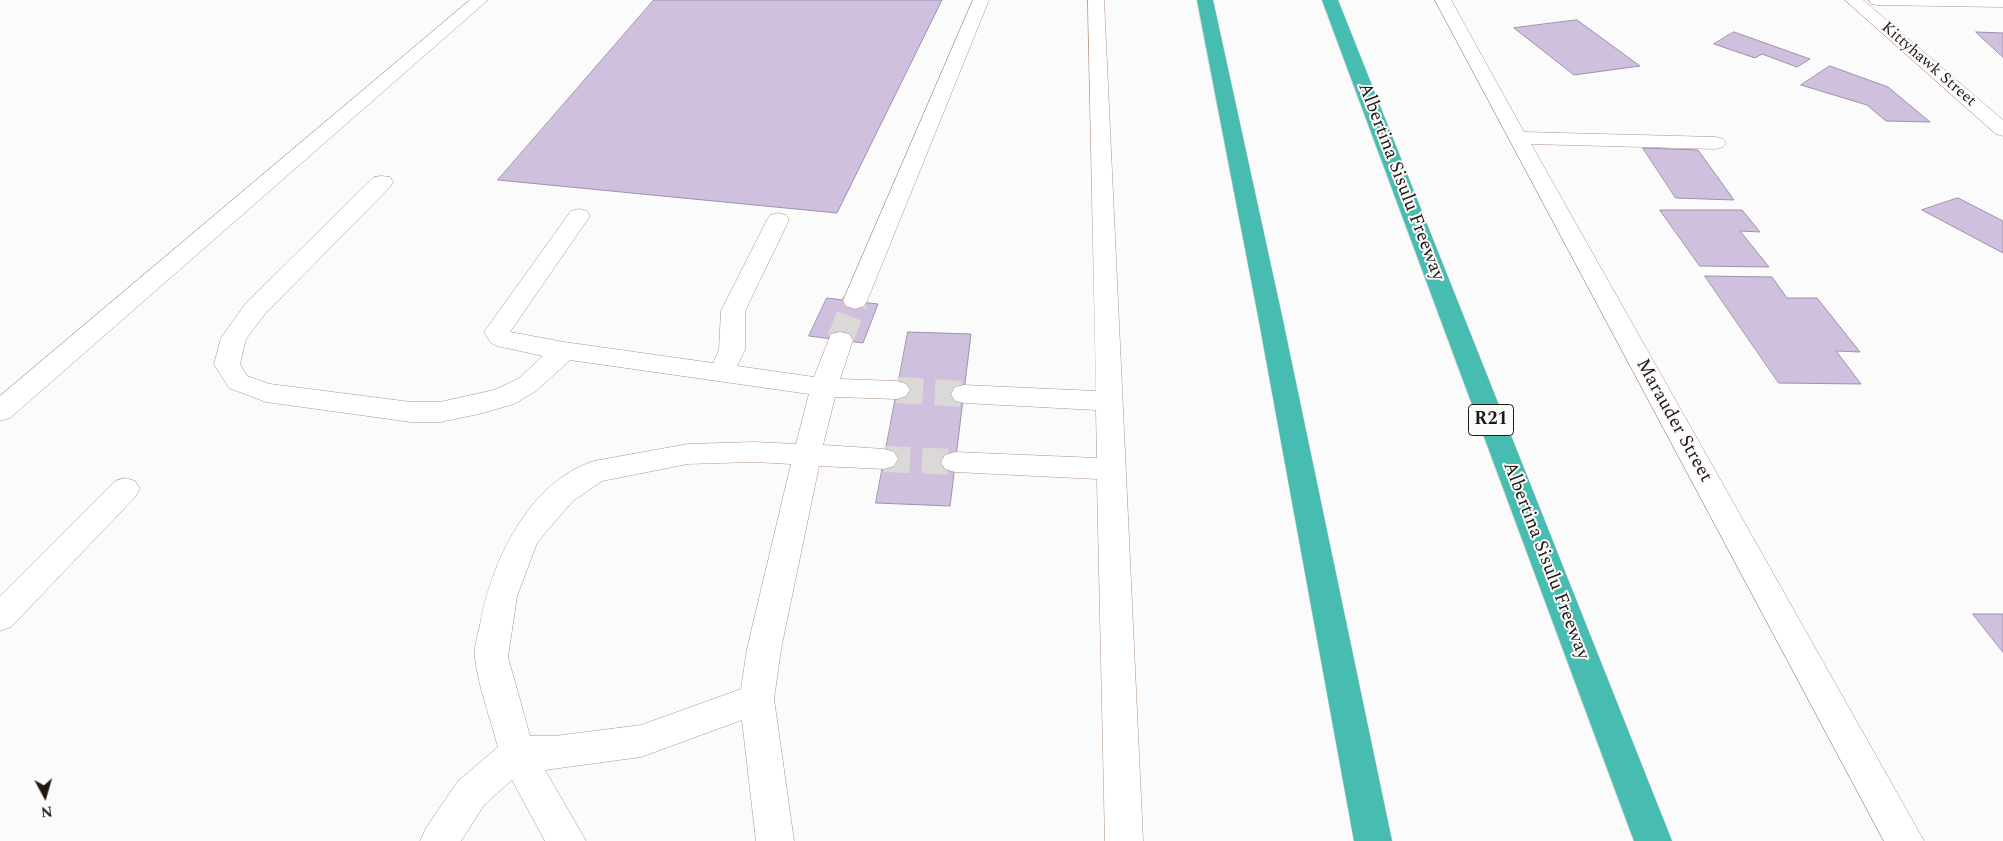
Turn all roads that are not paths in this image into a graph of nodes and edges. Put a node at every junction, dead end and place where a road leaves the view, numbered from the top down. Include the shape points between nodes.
1 (480, 0) edge
2 (981, 0) edge
3 (1096, 0) edge
4 (1205, 0) edge
5 (1330, 0) edge
6 (1443, 0) edge
7 (1853, 0) edge
8 (1877, 0) edge
9 (2003, 2) edge
10 (2003, 130) edge
11 (1517, 138) junction
12 (1716, 143) dead end
13 (382, 182) dead end
14 (579, 216) dead end
15 (778, 220) dead end
16 (855, 301) tunnel mouth
17 (840, 340) tunnel mouth
18 (564, 351) junction
19 (720, 374) junction
20 (824, 387) junction
21 (897, 390) tunnel mouth
22 (964, 394) tunnel mouth
23 (1110, 400) junction
24 (0, 411) edge
25 (807, 455) junction
26 (884, 459) tunnel mouth
27 (955, 462) tunnel mouth
28 (1112, 469) junction
29 (125, 489) dead end
30 (0, 617) edge
31 (757, 699) junction
32 (517, 753) junction
33 (439, 841) edge
34 (567, 841) edge
35 (775, 841) edge
36 (1124, 841) edge
37 (1373, 841) edge
38 (1652, 841) edge
39 (1905, 841) edge

1 - 24 street
2 - 16 street
3 - 23 street
4 - 37 highway
5 - 38 highway, Albertina Sisulu Freeway / R21
6 - 11 street, Marauder Street
7 - 10 street, Kittyhawk Street
8 - 9 street
11 - 12 street
11 - 39 street, Marauder Street
13 - 18 street via 255,309 234,338 227,364 238,382 266,394 411,412 440,412 504,397 527,385
14 - 18 street via 497,332 506,340
15 - 19 street via 733,311 732,350
17 - 20 street
18 - 19 street
19 - 20 street
20 - 21 street
20 - 25 street
22 - 23 street
23 - 28 street
25 - 26 street
25 - 31 street via 764,649
25 - 32 street via 754,452 688,454 594,472 563,493 524,538 500,596 491,657
27 - 28 street
28 - 36 street
29 - 30 street
31 - 32 street via 641,741 555,754
31 - 35 street
32 - 33 street via 471,792
32 - 34 street

